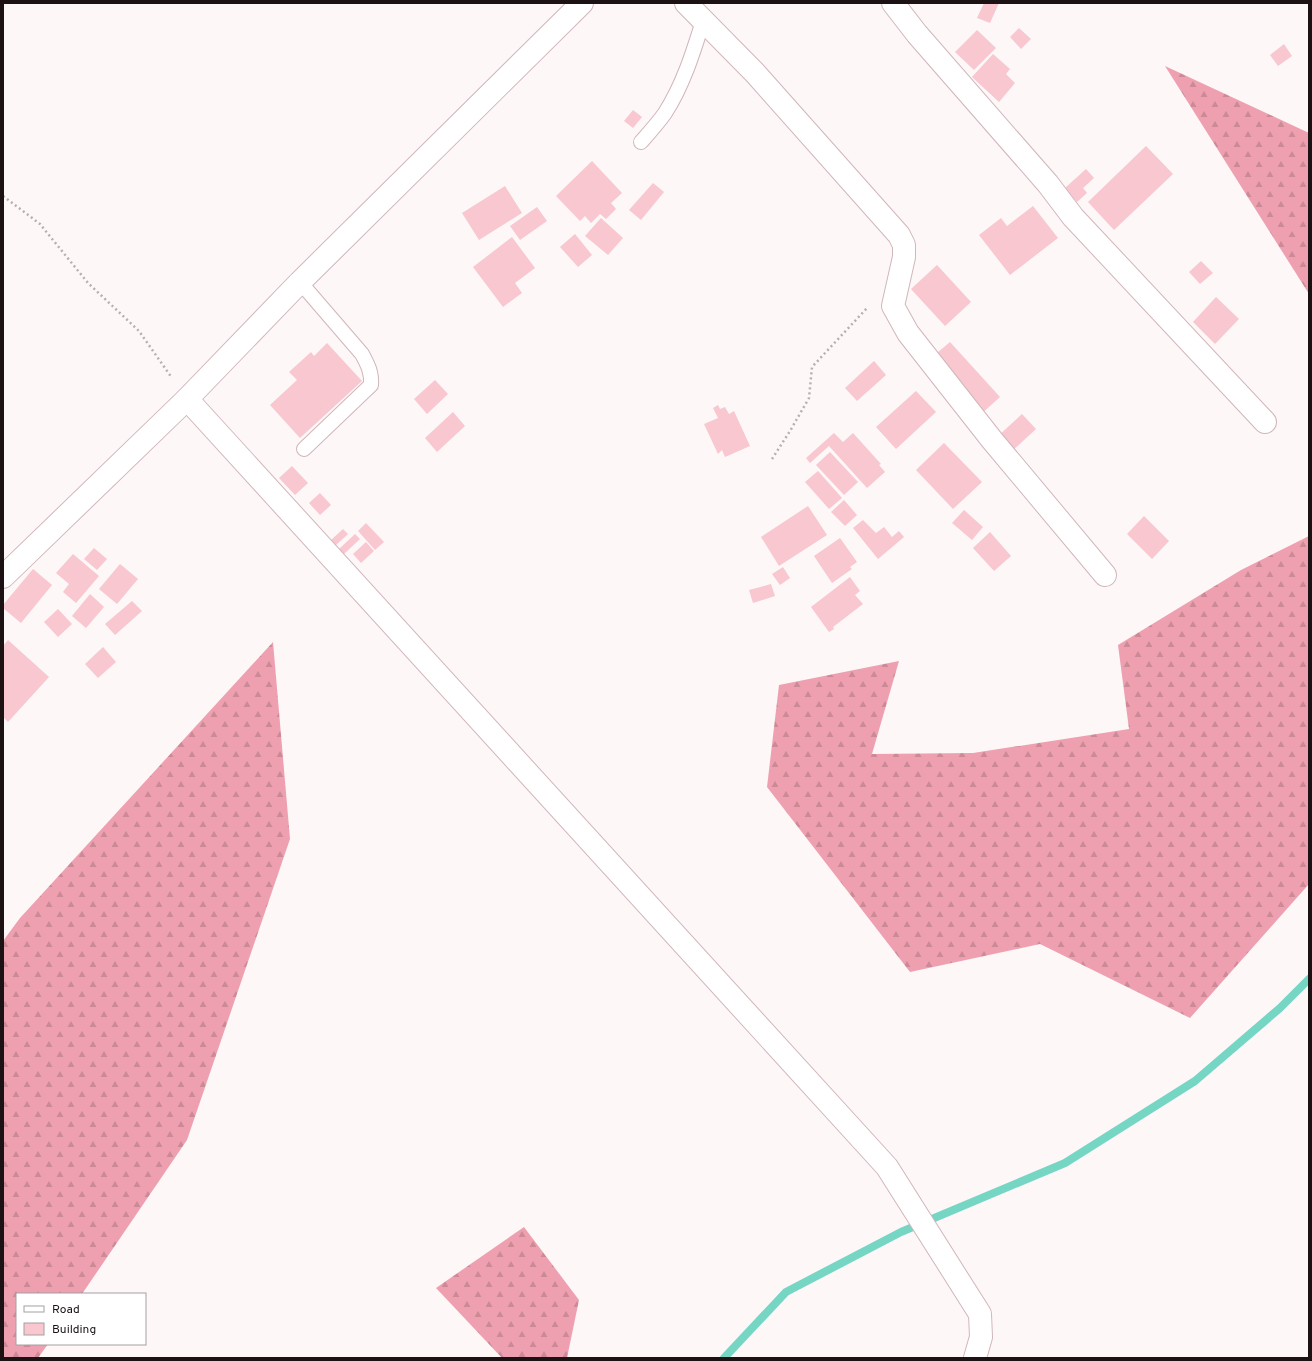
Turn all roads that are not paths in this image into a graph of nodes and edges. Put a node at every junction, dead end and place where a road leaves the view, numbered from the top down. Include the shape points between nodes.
1 (582, 3) edge
2 (686, 3) edge
3 (893, 3) edge
4 (703, 21) junction
5 (641, 142) dead end
6 (300, 282) junction
7 (187, 399) junction
8 (1266, 422) dead end
9 (304, 449) dead end
10 (1104, 575) dead end
11 (3, 578) edge
12 (975, 1358) edge

1 - 6 street
2 - 4 street
3 - 8 street via 1048,184 1073,217
4 - 5 lane via 680,84 664,113
4 - 10 street via 755,73 899,235 904,245 904,257 893,306 908,333 992,440
6 - 7 street
6 - 9 lane via 362,354 372,378 371,385
7 - 11 street
7 - 12 street via 887,1167 980,1314 981,1337

